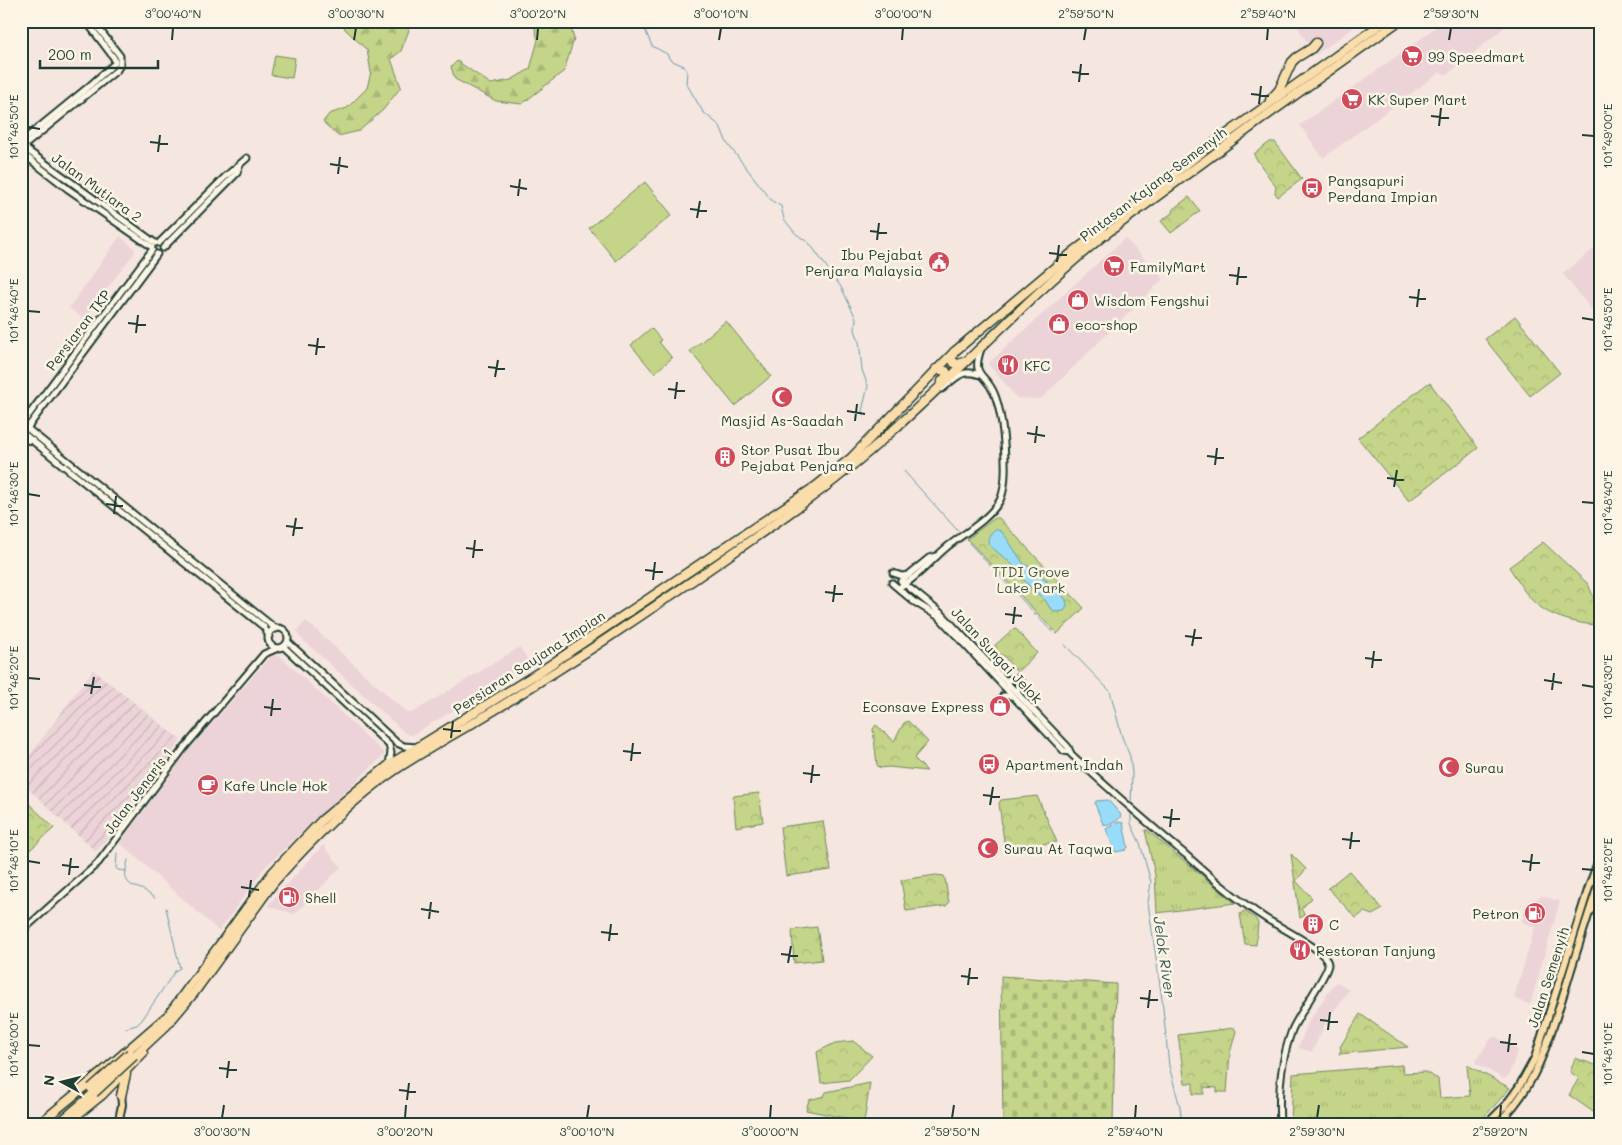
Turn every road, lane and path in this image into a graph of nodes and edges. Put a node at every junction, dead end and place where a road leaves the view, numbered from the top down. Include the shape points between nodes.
1 (86, 21) edge
2 (93, 21) edge
3 (1385, 21) edge
4 (1399, 21) edge
5 (1316, 42) dead end
6 (1266, 106) junction
7 (24, 149) edge
8 (247, 158) dead end
9 (156, 246) junction
10 (981, 349) junction
11 (954, 352) junction
12 (972, 357) junction
13 (936, 369) junction
14 (980, 375) junction
15 (930, 397) junction
16 (910, 414) junction
17 (34, 418) junction
18 (24, 429) edge
19 (36, 435) junction
20 (32, 440) junction
21 (21, 441) edge
22 (818, 488) junction
23 (800, 502) junction
24 (893, 573) dead end
25 (911, 576) junction
26 (902, 584) junction
27 (914, 592) junction
28 (908, 597) junction
29 (276, 629) junction
30 (269, 638) junction
31 (288, 642) junction
32 (281, 648) junction
33 (264, 654) junction
34 (1004, 682) junction
35 (1015, 695) junction
36 (417, 747) junction
37 (389, 765) junction
38 (1600, 856) edge
39 (1601, 876) edge
40 (1598, 895) edge
41 (1576, 930) junction
42 (21, 932) edge
43 (167, 1025) junction
44 (117, 1047) dead end
45 (124, 1056) junction
46 (126, 1072) junction
47 (118, 1080) junction
48 (96, 1092) junction
49 (119, 1096) junction
50 (39, 1124) edge
51 (45, 1124) edge
52 (58, 1124) edge
53 (66, 1124) edge
54 (118, 1124) edge
55 (1280, 1124) edge
56 (1487, 1124) edge
57 (1496, 1124) edge

1 - 7 street via 115,63
2 - 7 street via 120,56 120,65
3 - 6 highway, Pintasan Kajang-Semenyih
4 - 10 highway, Pintasan Kajang-Semenyih via 1103,236
5 - 6 highway via 1292,62 1279,90
6 - 11 highway, Pintasan Kajang-Semenyih via 1073,252
7 - 9 street, Jalan Mutiara 2 via 68,188
8 - 9 street, Persiaran TKP via 225,177 187,220
9 - 17 street, Persiaran TKP via 162,252 157,254
9 - 18 street, Persiaran TKP
10 - 12 highway, Pintasan Kajang-Semenyih
10 - 14 street via 977,362
11 - 12 highway via 952,359 956,364
11 - 13 highway, Pintasan Kajang-Semenyih
12 - 15 highway, Pintasan Kajang-Semenyih
13 - 16 highway via 946,371 947,375
13 - 22 highway, Pintasan Kajang-Semenyih via 902,407
14 - 15 street via 963,373
14 - 25 street via 994,392 997,404 1006,467 1004,489 992,511
15 - 16 highway, Pintasan Kajang-Semenyih
16 - 22 highway, Pintasan Kajang-Semenyih
17 - 18 street, Persiaran TKP
17 - 19 street via 32,430
18 - 19 street
18 - 20 street
19 - 29 street
20 - 21 street
20 - 30 street via 264,627
22 - 23 highway, Pintasan Kajang-Semenyih
23 - 36 highway, Persiaran Saujana Impian via 536,674 522,678 486,705
23 - 43 highway, Persiaran Saujana Impian via 614,634 395,770 364,794 312,840 274,882
24 - 25 street
25 - 26 street
25 - 27 street
26 - 27 street, Jalan Sungai Jelok
26 - 28 street
26 - 28 street via 892,583
27 - 34 street, Jalan Sungai Jelok via 943,615
28 - 34 street, Jalan Sungai Jelok via 939,617
29 - 30 street
29 - 31 street via 286,632
30 - 32 street via 273,647
30 - 33 street
31 - 32 street
31 - 36 street via 396,743
32 - 33 street
32 - 37 street via 389,746
33 - 42 street, Jalan Jenaris 1 via 184,748 98,863
34 - 35 street, Jalan Sungai Jelok
34 - 35 street via 1002,695
34 - 35 street via 1019,679
35 - 55 street, Jalan Sungai Jelok via 1064,751 1070,752 1139,816 1238,899 1320,952 1327,961 1326,973 1303,1008 1285,1054
36 - 37 highway, Persiaran Saujana Impian
37 - 45 highway, Persiaran Saujana Impian via 322,820 272,874 171,1013
38 - 40 main road via 1592,887
38 - 41 main road, Jalan Semenyih
39 - 40 main road, Jalan Semenyih
40 - 41 main road via 1587,901
40 - 57 main road, Jalan Semenyih via 1547,1045 1517,1101
41 - 56 main road, Jalan Semenyih via 1535,1058 1506,1105
43 - 45 highway, Persiaran Saujana Impian
43 - 46 highway
44 - 45 highway
45 - 47 main road
45 - 48 highway, Persiaran Saujana Impian, bridge
45 - 50 highway
46 - 47 highway
46 - 49 highway
47 - 48 highway
47 - 49 main road
48 - 49 highway
48 - 51 highway, Persiaran Saujana Impian
48 - 52 highway, Persiaran Saujana Impian
48 - 53 highway
49 - 54 main road

